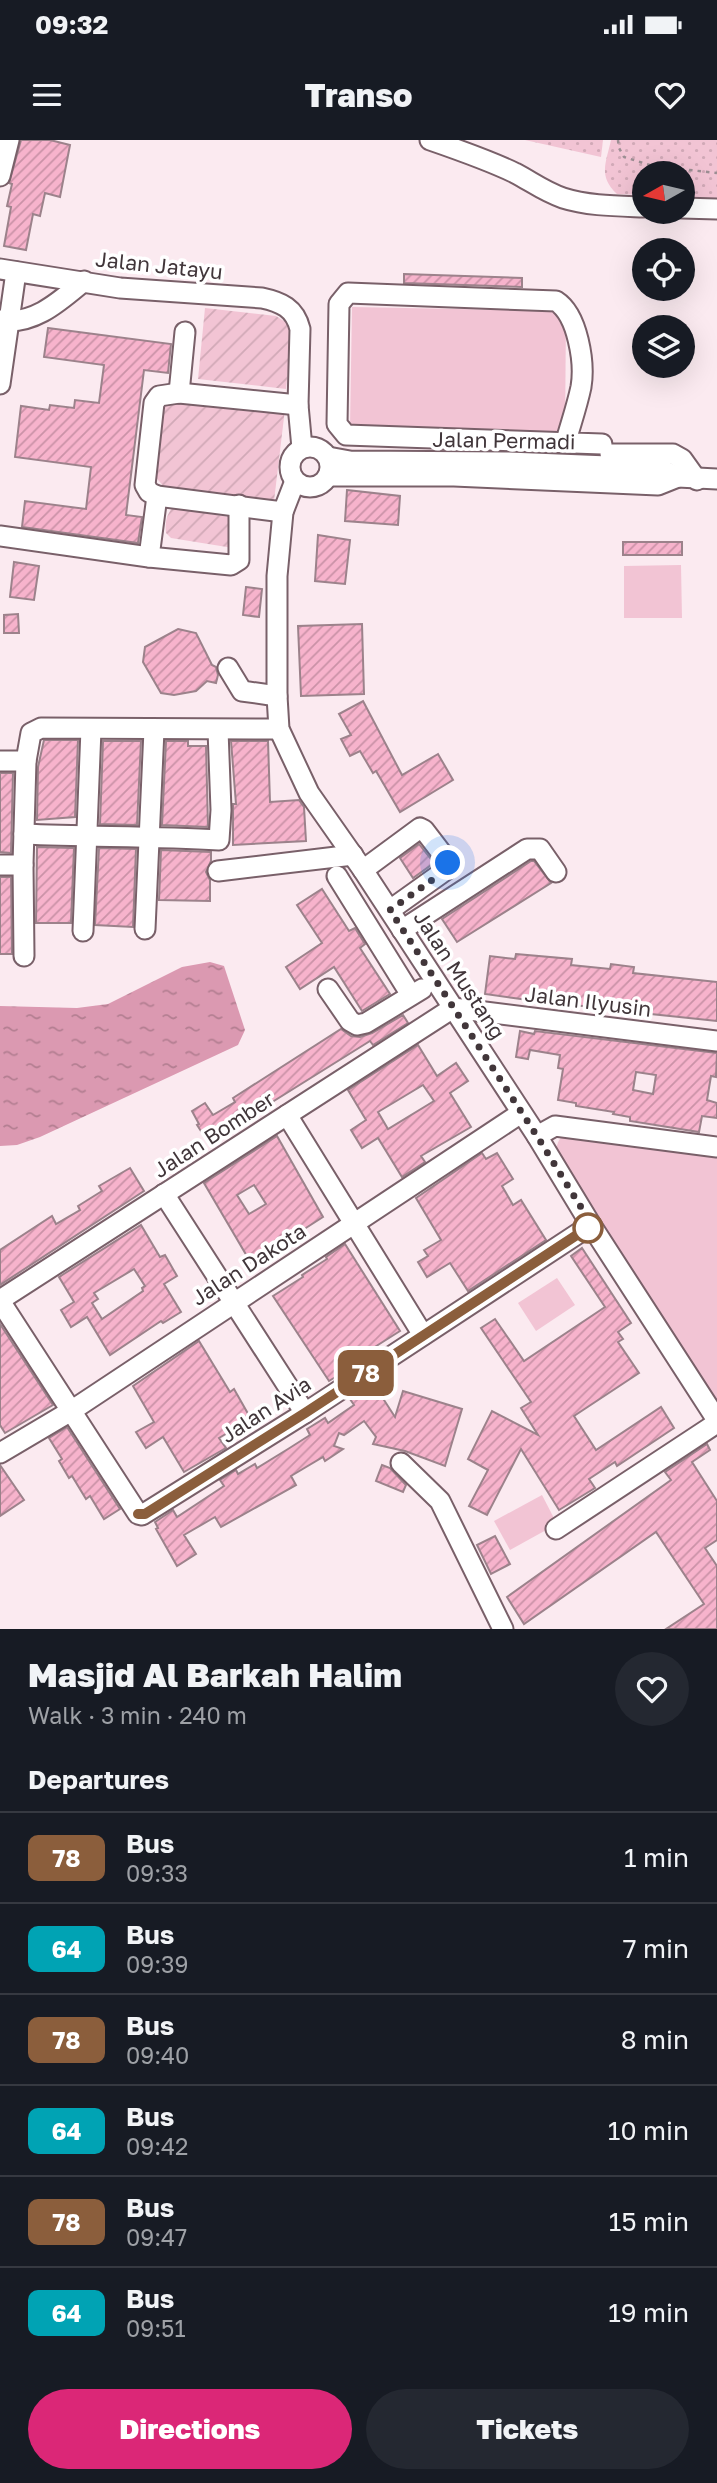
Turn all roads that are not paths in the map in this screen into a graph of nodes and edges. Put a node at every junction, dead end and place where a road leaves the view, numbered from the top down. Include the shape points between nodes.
1 (9, 140) edge
2 (429, 140) edge
3 (0, 176) edge
4 (632, 207) edge
5 (695, 208) edge
6 (717, 209) edge
7 (8, 270) edge
8 (84, 281) junction
9 (5, 321) edge
10 (185, 332) dead end
11 (0, 384) edge
12 (179, 393) junction
13 (298, 405) junction
14 (566, 441) junction
15 (302, 448) junction
16 (328, 467) junction
17 (687, 478) junction
18 (717, 479) edge
19 (295, 481) junction
20 (158, 496) junction
21 (239, 505) junction
22 (283, 512) junction
23 (0, 536) edge
24 (149, 557) junction
25 (228, 668) dead end
26 (276, 696) junction
27 (91, 729) junction
28 (279, 729) junction
29 (154, 730) junction
30 (218, 730) junction
31 (0, 761) edge
32 (26, 761) junction
33 (24, 834) junction
34 (150, 836) junction
35 (86, 837) junction
36 (358, 863) junction
37 (0, 865) edge
38 (23, 865) junction
39 (218, 871) dead end
40 (556, 872) dead end
41 (337, 876) dead end
42 (390, 910) junction
43 (145, 929) dead end
44 (402, 930) junction
45 (83, 931) dead end
46 (24, 956) dead end
47 (435, 981) junction
48 (328, 989) dead end
49 (411, 995) junction
50 (453, 1008) junction
51 (717, 1041) edge
52 (522, 1113) junction
53 (287, 1115) junction
54 (537, 1136) junction
55 (717, 1147) edge
56 (164, 1194) junction
57 (355, 1222) junction
58 (592, 1225) junction
59 (0, 1301) edge
60 (233, 1303) junction
61 (423, 1335) junction
62 (71, 1411) junction
63 (305, 1413) junction
64 (717, 1421) edge
65 (1, 1449) edge
66 (401, 1464) dead end
67 (556, 1529) dead end
68 (503, 1629) edge

1 - 3 street
2 - 4 street via 469,153 565,199
5 - 6 street
7 - 8 street, Jalan Jatayu
7 - 9 street
8 - 9 street via 31,318
8 - 13 street, Jalan Jatayu via 279,302 298,320 300,329
9 - 11 street
10 - 12 street
12 - 13 street
12 - 20 street via 159,396 154,402 145,485
13 - 15 street
14 - 14 street via 346,435 337,424 339,304 348,293 556,301 570,313 581,362 581,384
14 - 17 street via 673,454 682,459
15 - 16 street via 317,447
15 - 19 street via 289,466
16 - 17 street, Jalan Permadi via 658,485
16 - 19 street via 317,487
17 - 18 street, Jalan Permadi
19 - 22 street, Jalan Mustang
20 - 21 street
20 - 24 street
21 - 22 street
21 - 24 street via 239,560 235,563
22 - 26 street, Jalan Mustang via 277,576
23 - 24 street
25 - 26 street via 242,691
26 - 28 street, Jalan Mustang
27 - 29 street
27 - 32 street via 36,729
27 - 35 street
28 - 30 street
28 - 36 street, Jalan Mustang via 309,793
29 - 30 street
29 - 34 street
30 - 34 street via 219,840
31 - 32 street
32 - 33 street
33 - 35 street
33 - 38 street
34 - 35 street
34 - 43 street
35 - 45 street
36 - 39 street
36 - 42 street, Jalan Mustang
36 - 42 street via 420,828 447,860 446,870
37 - 38 street
38 - 46 street
40 - 44 street via 540,849 527,849
41 - 49 street
42 - 44 street, Jalan Mustang
44 - 47 street, Jalan Mustang
47 - 49 street
47 - 50 street, Jalan Mustang
48 - 49 street via 349,1021 357,1025
50 - 51 street, Jalan Ilyusin
50 - 52 street, Jalan Mustang
50 - 53 street, Jalan Bomber
52 - 54 street, Jalan Mustang
52 - 57 street, Jalan Dakota
53 - 56 street, Jalan Bomber
53 - 57 street
54 - 55 street via 555,1126
54 - 58 street, Jalan Mustang
56 - 59 street, Jalan Bomber
56 - 60 street
57 - 60 street, Jalan Dakota
57 - 61 street
58 - 61 street, Jalan Avia
58 - 64 street, Jalan Mustang
59 - 62 street
60 - 62 street, Jalan Dakota
60 - 63 street
61 - 63 street, Jalan Avia
62 - 63 street, Jalan Avia via 138,1514 145,1514
62 - 65 street, Jalan Dakota
64 - 67 street
66 - 68 street via 440,1501

